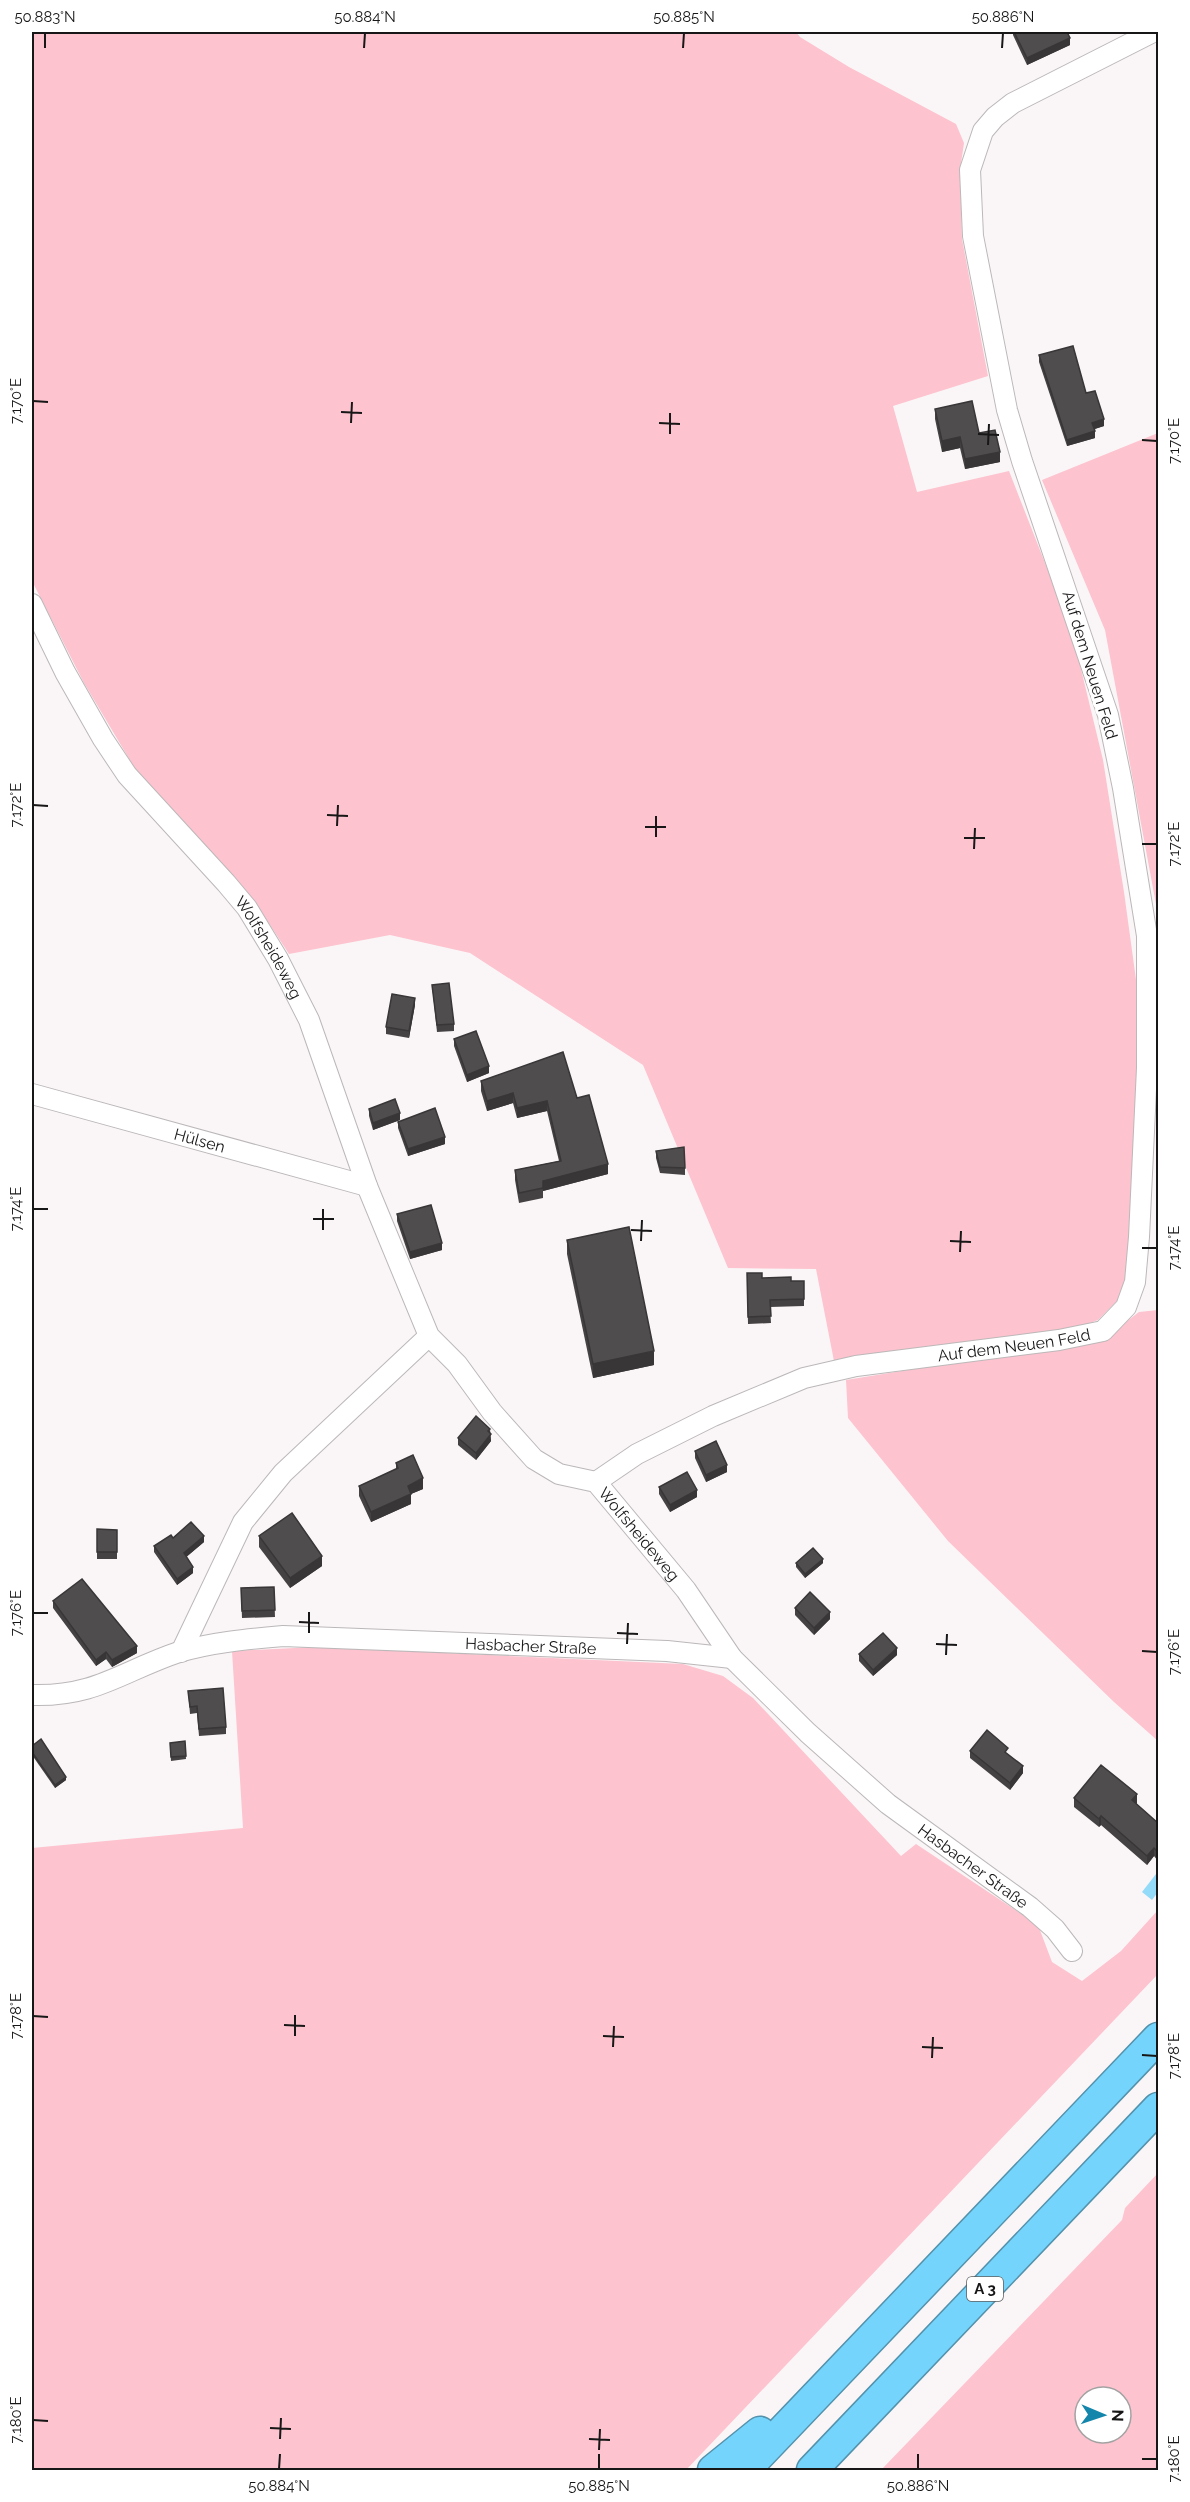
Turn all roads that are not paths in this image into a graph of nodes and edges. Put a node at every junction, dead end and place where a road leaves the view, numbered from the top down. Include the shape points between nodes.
1 (1153, 32) edge
2 (32, 604) edge
3 (32, 1094) edge
4 (367, 1186) junction
5 (429, 1336) junction
6 (596, 1482) junction
7 (181, 1652) junction
8 (732, 1658) junction
9 (32, 1695) edge
10 (1072, 1951) dead end
11 (1158, 2038) edge
12 (1158, 2108) edge
13 (845, 2366) junction
14 (713, 2470) edge
15 (745, 2470) edge
16 (812, 2470) edge

1 - 6 street, Auf dem Neuen Feld via 995,117 983,132 970,170 973,236 1007,410 1108,715 1124,788 1147,936 1147,1068 1139,1237 1135,1282 1126,1307 1102,1331 856,1366 804,1378 656,1444
2 - 4 street, Wolfsheideweg via 65,672 121,766 226,883 278,959 309,1020
3 - 4 street, Hülsen
4 - 5 street, Wolfsheideweg
5 - 6 street, Wolfsheideweg via 457,1364 492,1412 534,1459 559,1473
5 - 7 street via 283,1473 243,1522
6 - 8 street, Wolfsheideweg via 686,1590
7 - 8 street, Hasbacher Straße via 283,1636
7 - 9 street, Hasbacher Straße via 96,1688
8 - 10 street, Hasbacher Straße via 888,1804 1030,1907
11 - 13 highway
12 - 16 highway, A 3
13 - 14 highway
13 - 15 highway

